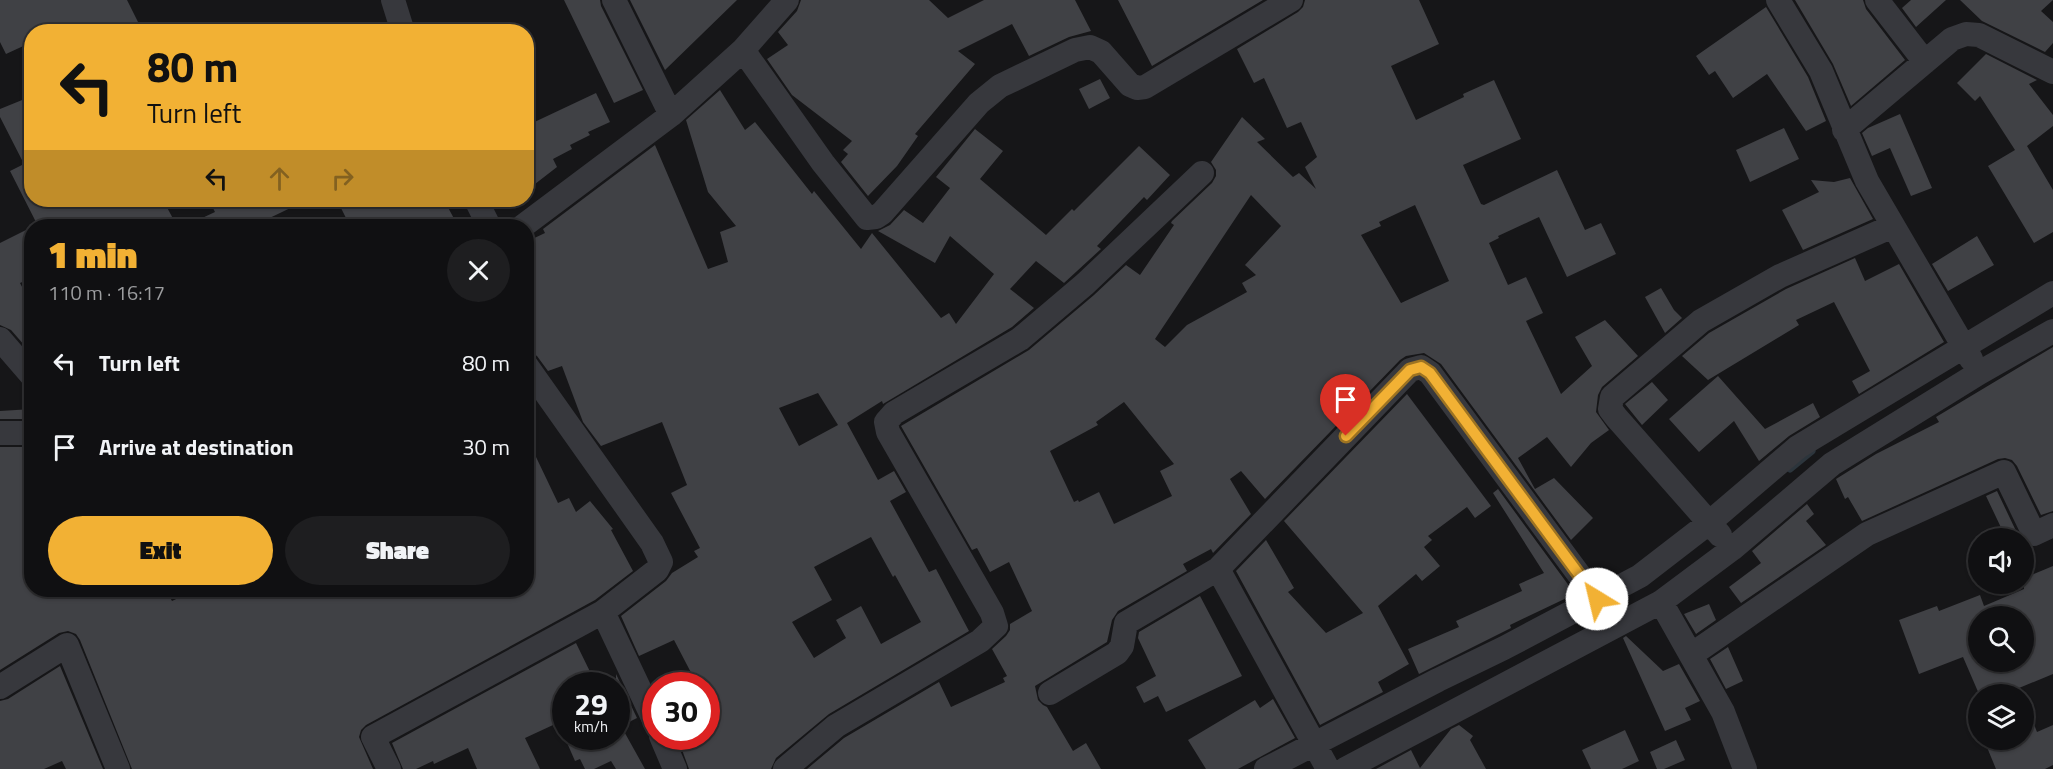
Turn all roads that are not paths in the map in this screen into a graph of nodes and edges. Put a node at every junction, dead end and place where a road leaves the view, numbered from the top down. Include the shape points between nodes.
1 (393, 0) edge
2 (614, 0) edge
3 (787, 0) edge
4 (1292, 0) edge
5 (1778, 0) edge
6 (1877, 0) edge
7 (400, 24) edge
8 (742, 50) junction
9 (1925, 62) junction
10 (2053, 72) edge
11 (671, 115) junction
12 (1845, 130) junction
13 (1202, 173) dead end
14 (532, 219) edge
15 (1893, 226) junction
16 (2053, 293) edge
17 (2053, 331) edge
18 (0, 339) edge
19 (1964, 346) junction
20 (24, 367) edge
21 (1979, 373) junction
22 (534, 376) edge
23 (0, 433) edge
24 (24, 433) edge
25 (1710, 522) junction
26 (2053, 525) edge
27 (1732, 549) junction
28 (1218, 569) junction
29 (1597, 599) junction
30 (1661, 602) junction
31 (603, 612) junction
32 (1504, 648) junction
33 (1691, 655) junction
34 (1518, 679) junction
35 (0, 687) edge
36 (1050, 693) dead end
37 (642, 694) edge
38 (1315, 745) junction
39 (667, 750) edge
40 (118, 769) edge
41 (389, 769) edge
42 (675, 769) edge
43 (785, 769) edge
44 (1266, 769) edge
45 (1328, 769) edge
46 (1345, 769) edge
47 (1744, 769) edge

1 - 7 street
2 - 11 street
3 - 8 street
4 - 8 street via 1145,87 1130,85 1101,52 1090,47 1075,50 1000,86 979,103 882,213 867,218
5 - 12 street via 1821,71
6 - 9 street
8 - 11 street
9 - 10 street via 1952,39 1966,33 1979,35
9 - 12 street
11 - 14 street
12 - 15 street via 1867,181
13 - 43 street via 1085,284 1020,339 894,413 886,422 996,626 980,640 836,726
15 - 19 street
15 - 25 street via 1780,276 1701,321 1612,397 1610,409 1616,417
16 - 19 street
17 - 21 street
18 - 20 street
19 - 21 street
19 - 25 street via 1798,447
21 - 27 street via 1832,464
22 - 31 street via 661,561 657,570
23 - 24 street
25 - 27 street
25 - 29 street via 1640,576
26 - 33 street via 2034,534 2004,472 1867,534
27 - 30 street
28 - 29 street via 1410,370 1421,367 1430,373
28 - 36 street via 1126,623 1117,653
28 - 38 street
29 - 32 street
30 - 33 street
30 - 34 street
31 - 37 street
31 - 41 street via 373,737
32 - 34 street
32 - 38 street
33 - 47 street via 1723,712
34 - 46 street
35 - 40 street via 67,645
38 - 44 street
38 - 45 street
39 - 42 street

